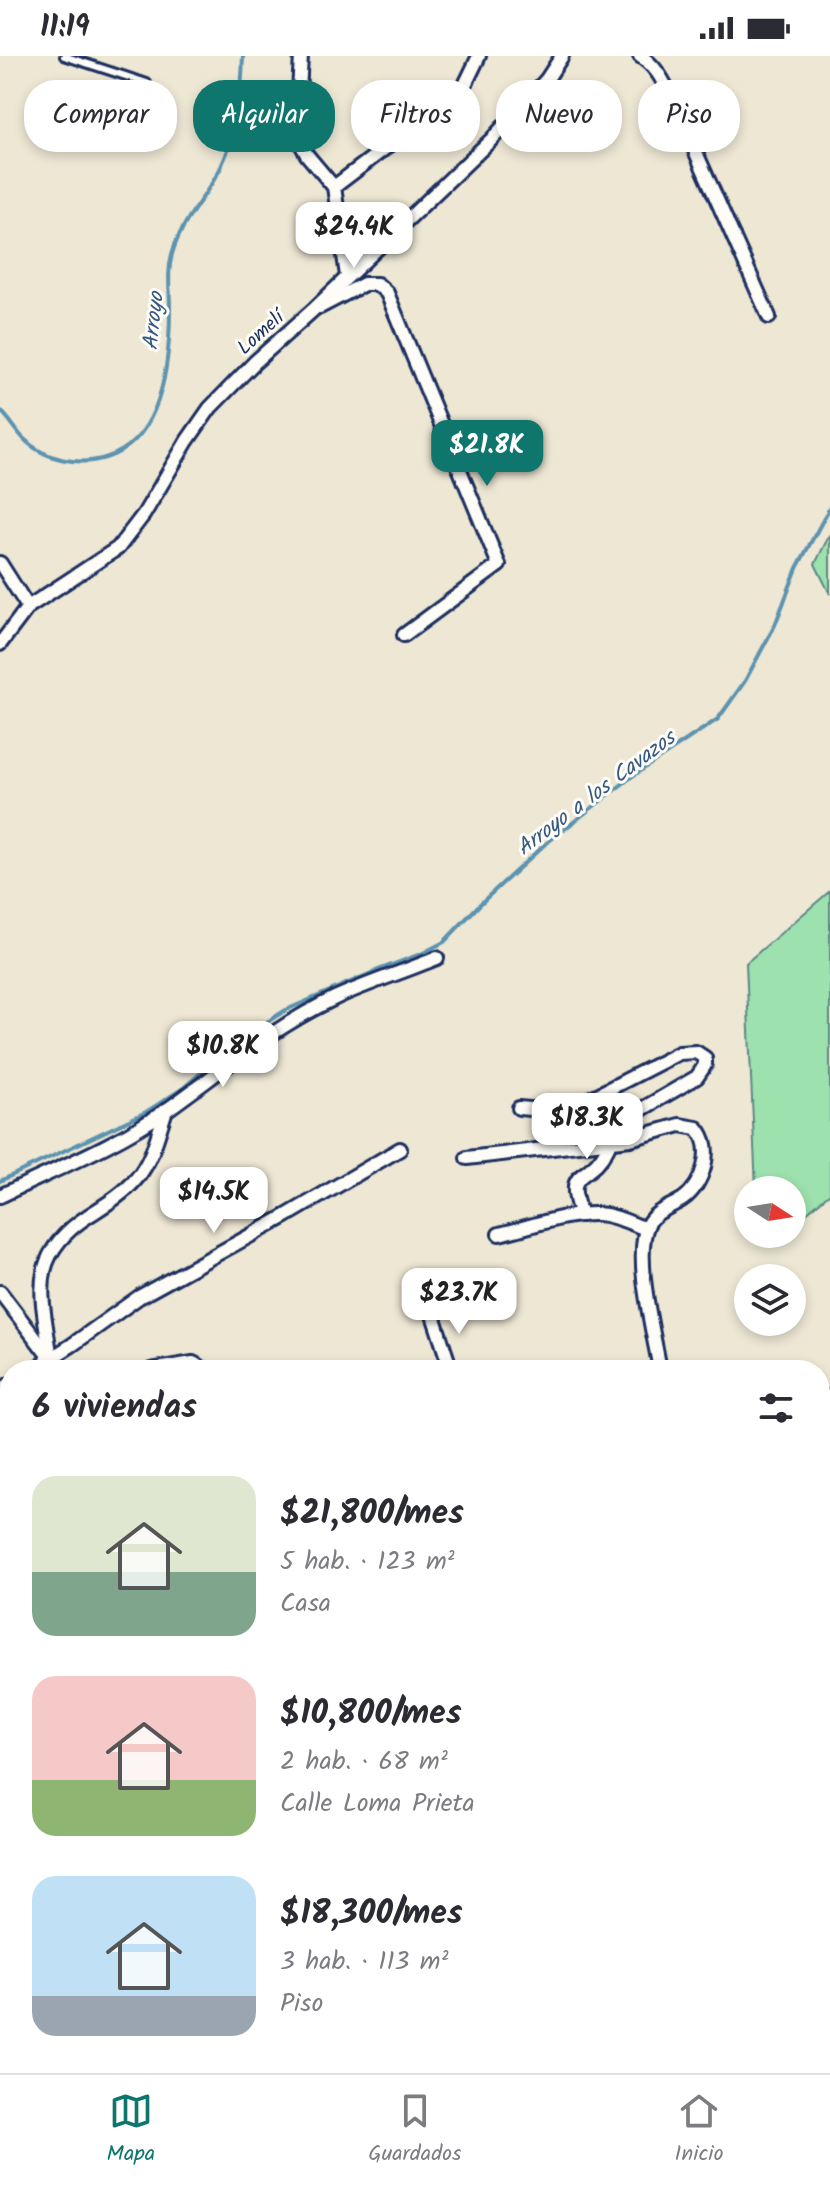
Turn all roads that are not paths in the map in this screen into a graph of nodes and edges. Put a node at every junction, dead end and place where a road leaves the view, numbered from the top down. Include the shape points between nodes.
1 (64, 56) edge
2 (301, 56) edge
3 (479, 56) edge
4 (562, 56) edge
5 (640, 56) edge
6 (138, 80) edge
7 (334, 187) junction
8 (347, 276) junction
9 (313, 310) junction
10 (769, 317) dead end
11 (0, 563) edge
12 (28, 607) junction
13 (404, 635) dead end
14 (0, 644) edge
15 (437, 958) dead end
16 (519, 1108) dead end
17 (166, 1110) junction
18 (609, 1140) junction
19 (400, 1149) dead end
20 (467, 1158) dead end
21 (0, 1196) edge
22 (581, 1215) junction
23 (646, 1229) junction
24 (499, 1234) dead end
25 (0, 1292) edge
26 (432, 1312) dead end
27 (51, 1360) edge
28 (53, 1360) edge
29 (59, 1360) edge
30 (448, 1360) edge
31 (658, 1360) edge

1 - 6 lane
2 - 7 street via 299,140
3 - 7 street via 463,89
4 - 8 street, Lomelí via 502,128
5 - 10 street via 670,94
7 - 8 street
8 - 9 street, Lomelí
9 - 12 street, Lomelí via 210,408 118,548
9 - 13 street via 364,284 377,284 387,293 499,565
11 - 12 street
12 - 14 street, Lomelí
15 - 17 street via 293,1021
16 - 18 street via 564,1112 679,1053 702,1055 705,1065 697,1077 625,1119
17 - 21 street
17 - 28 street via 137,1178 68,1229 48,1255 42,1291
18 - 20 street
18 - 22 street via 605,1152 575,1185
18 - 23 street via 680,1125 702,1134 706,1160 693,1189 651,1219
19 - 29 street via 139,1297
22 - 23 street via 616,1217
22 - 24 street
23 - 31 street via 644,1274
25 - 27 street
26 - 30 street

